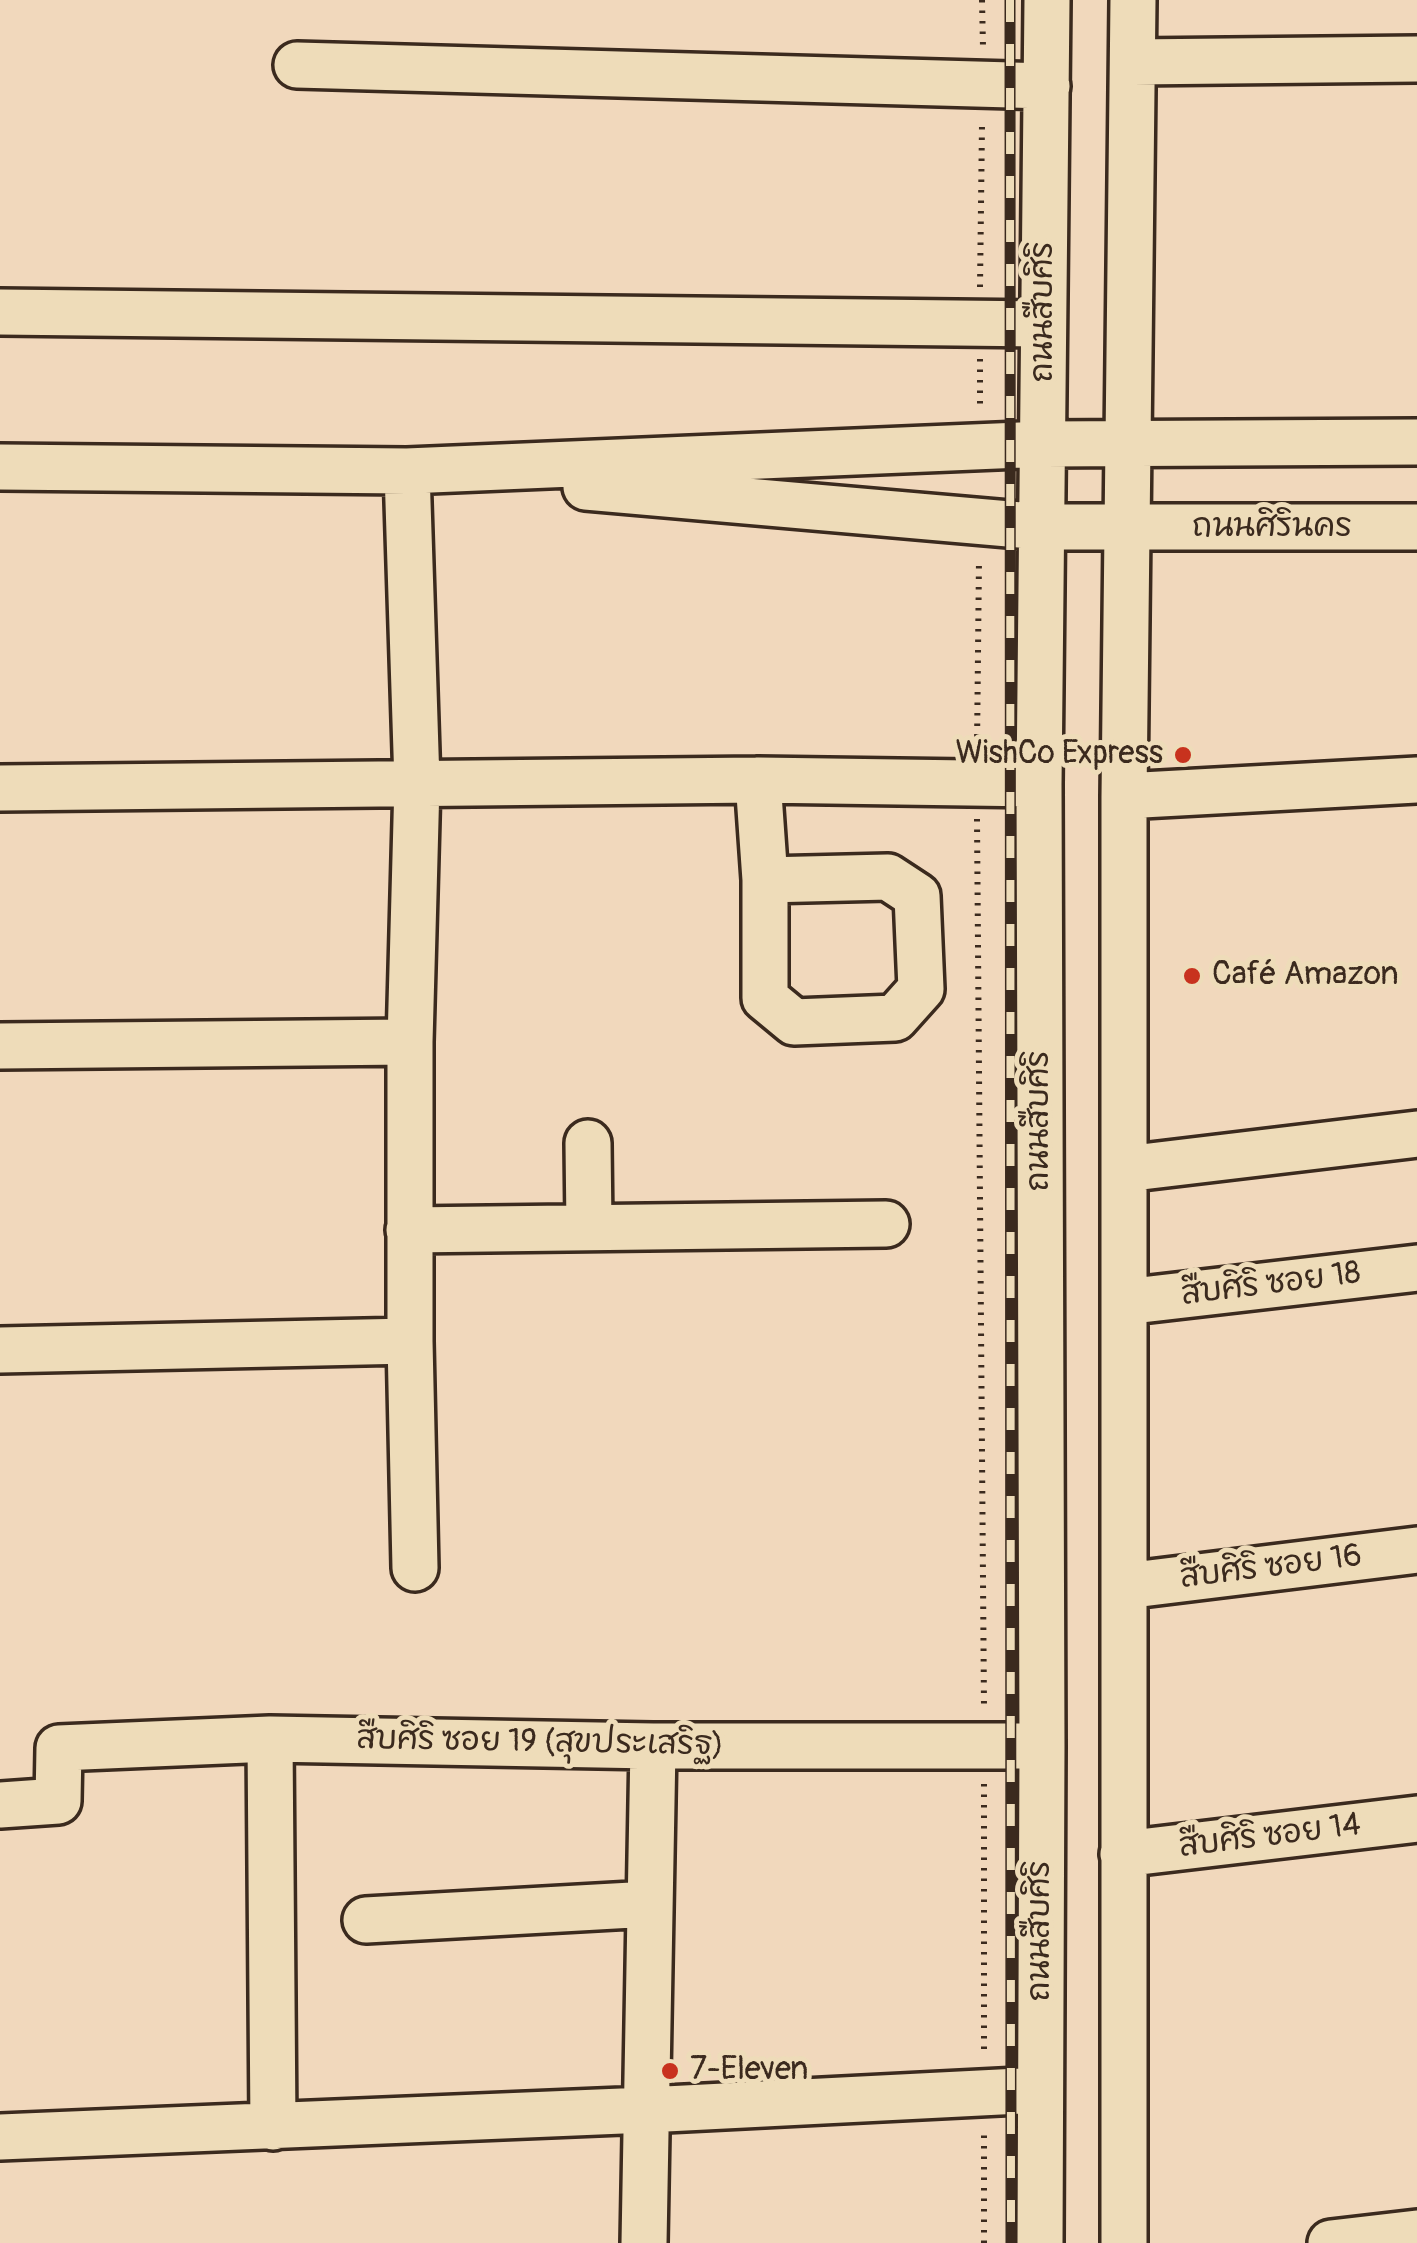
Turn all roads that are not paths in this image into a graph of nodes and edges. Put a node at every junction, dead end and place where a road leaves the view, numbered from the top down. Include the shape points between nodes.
1 (1047, 0) edge
2 (1132, 0) edge
3 (1417, 59) edge
4 (1133, 62) junction
5 (297, 65) dead end
6 (1047, 86) junction
7 (0, 312) edge
8 (1044, 324) junction
9 (1417, 442) edge
10 (1127, 443) junction
11 (1044, 444) junction
12 (0, 467) edge
13 (407, 471) junction
14 (1417, 527) edge
15 (1043, 528) junction
16 (1126, 528) junction
17 (758, 780) junction
18 (1417, 780) edge
19 (417, 783) junction
20 (1039, 784) junction
21 (0, 788) edge
22 (1124, 796) junction
23 (766, 880) dead end
24 (410, 1042) junction
25 (0, 1046) edge
26 (1417, 1134) edge
27 (588, 1144) dead end
28 (1124, 1169) junction
29 (886, 1224) dead end
30 (589, 1228) junction
31 (410, 1230) junction
32 (1417, 1268) edge
33 (1124, 1302) junction
34 (410, 1341) junction
35 (0, 1350) edge
36 (1417, 1550) edge
37 (415, 1568) dead end
38 (1125, 1586) junction
39 (270, 1740) junction
40 (653, 1746) junction
41 (1042, 1746) junction
42 (0, 1805) edge
43 (1417, 1819) edge
44 (1123, 1854) junction
45 (650, 1904) junction
46 (366, 1920) dead end
47 (1040, 2090) junction
48 (646, 2110) junction
49 (273, 2127) junction
50 (0, 2137) edge
51 (1417, 2232) edge
52 (644, 2243) edge
53 (1040, 2243) edge
54 (1124, 2243) edge
55 (1331, 2243) edge

1 - 6 street, ถนนสืบศิริ
2 - 4 street
3 - 4 street
4 - 10 street
5 - 6 street
6 - 8 street, ถนนสืบศิริ
7 - 8 street
8 - 11 street, ถนนสืบศิริ
9 - 10 street
10 - 11 street
10 - 16 street
11 - 13 street
11 - 15 street, ถนนสืบศิริ
12 - 13 street
13 - 15 street, ถนนศิรินคร
13 - 19 street
14 - 16 street, ถนนศิรินคร
15 - 16 street, ถนนศิรินคร
15 - 20 street, ถนนสืบศิริ
16 - 22 street
17 - 19 street
17 - 20 street
17 - 23 street
18 - 22 street
19 - 21 street
19 - 24 street
20 - 41 street, ถนนสืบศิริ
22 - 28 street
24 - 25 street
24 - 31 street
26 - 28 street
27 - 30 street
28 - 33 street
29 - 30 street
30 - 31 street
31 - 34 street
32 - 33 street, สืบศิริ ซอย 18
33 - 38 street
34 - 35 street
34 - 37 street
36 - 38 street, สืบศิริ ซอย 16
38 - 44 street
39 - 40 street, สืบศิริ ซอย 19 (สุขประเสริฐ)
39 - 42 street, สืบศิริ ซอย 19 (สุขประเสริฐ) via 59,1748 58,1801
39 - 49 street
40 - 41 street, สืบศิริ ซอย 19 (สุขประเสริฐ)
40 - 45 street
41 - 47 street, ถนนสืบศิริ
43 - 44 street, สืบศิริ ซอย 14
44 - 54 street
45 - 46 street
45 - 48 street
47 - 48 street
47 - 53 street, ถนนสืบศิริ
48 - 49 street
48 - 52 street
49 - 50 street
51 - 55 street

